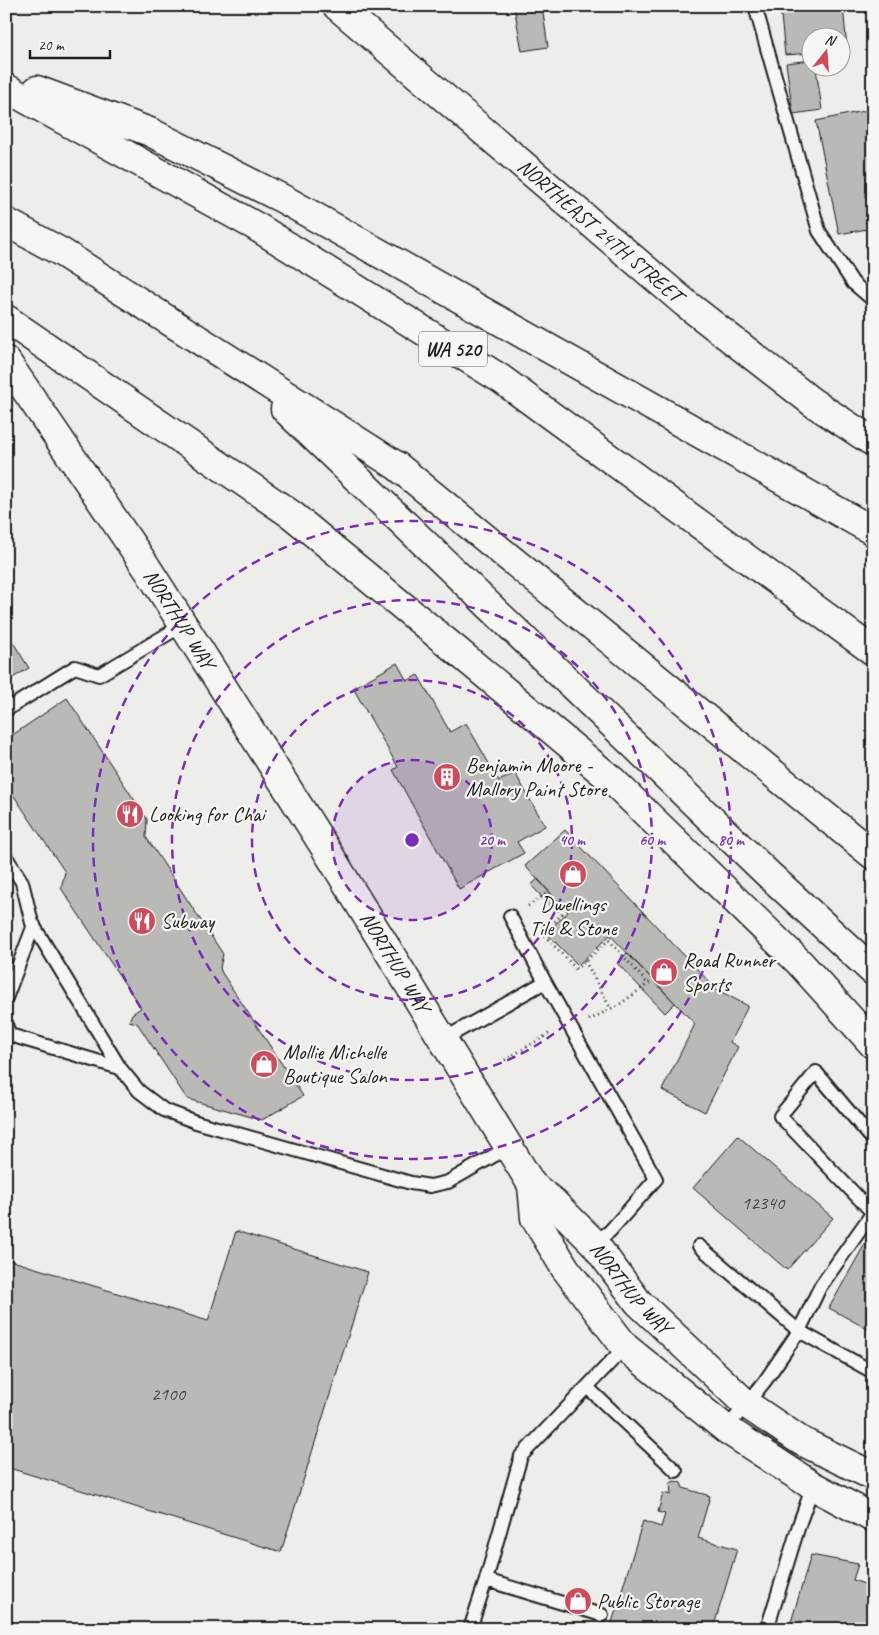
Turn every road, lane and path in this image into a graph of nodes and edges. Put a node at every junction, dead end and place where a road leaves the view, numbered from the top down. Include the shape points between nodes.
1 (337, 6) edge
2 (754, 6) edge
3 (6, 78) edge
4 (6, 88) edge
5 (6, 222) edge
6 (873, 300) edge
7 (6, 319) edge
8 (6, 361) edge
9 (242, 368) junction
10 (873, 442) edge
11 (873, 531) edge
12 (183, 625) junction
13 (873, 651) edge
14 (6, 710) edge
15 (873, 855) edge
16 (6, 857) edge
17 (549, 892) dead end
18 (545, 895) junction
19 (540, 899) dead end
20 (510, 916) dead end
21 (34, 926) junction
22 (585, 961) junction
23 (873, 970) edge
24 (653, 980) dead end
25 (545, 982) junction
26 (648, 984) junction
27 (6, 998) edge
28 (611, 1009) junction
29 (596, 1017) dead end
30 (6, 1025) edge
31 (553, 1031) dead end
32 (442, 1040) junction
33 (873, 1044) edge
34 (505, 1060) dead end
35 (120, 1068) junction
36 (873, 1140) edge
37 (507, 1148) junction
38 (532, 1185) junction
39 (872, 1212) edge
40 (594, 1243) junction
41 (699, 1246) dead end
42 (799, 1331) junction
43 (625, 1347) junction
44 (873, 1372) edge
45 (587, 1388) junction
46 (746, 1404) junction
47 (726, 1429) junction
48 (676, 1471) dead end
49 (873, 1476) edge
50 (814, 1486) junction
51 (873, 1518) edge
52 (486, 1580) junction
53 (602, 1615) dead end
54 (470, 1629) edge
55 (767, 1629) edge

1 - 10 main road, NORTHEAST 24TH STREET via 685,302 812,402
2 - 6 lane via 819,231 853,283
3 - 11 main road via 150,132 285,200
4 - 13 main road, WA 520 via 257,227 501,380
5 - 9 main road via 61,252
7 - 33 main road via 292,515 613,781 799,962
8 - 12 main road, NORTHUP WAY
9 - 15 main road via 397,466
9 - 23 main road via 768,874
12 - 14 lane via 99,675 75,667
12 - 32 main road, NORTHUP WAY via 324,846
16 - 21 lane via 22,882
17 - 18 path
18 - 19 path
18 - 22 path via 562,914 543,934 576,969
20 - 25 lane
21 - 27 lane
21 - 35 lane
22 - 26 path via 609,940
22 - 28 path
24 - 26 path
25 - 32 lane
25 - 40 lane via 656,1179 610,1231
26 - 28 path
28 - 29 path
30 - 35 lane via 10,1035
31 - 34 path
32 - 37 main road, NORTHUP WAY
35 - 37 lane via 138,1091 164,1110 411,1183 430,1186 448,1182
36 - 39 lane via 816,1072 780,1116
37 - 38 main road, NORTHUP WAY
38 - 40 main road, NORTHUP WAY
38 - 43 main road via 535,1218 565,1268
39 - 42 lane via 820,1287
40 - 46 main road, NORTHUP WAY via 638,1302
41 - 42 lane
42 - 44 lane
42 - 46 lane
43 - 45 lane
43 - 47 main road
45 - 48 lane
45 - 52 lane via 521,1456
46 - 47 lane
46 - 49 main road, NORTHUP WAY via 801,1441
47 - 50 main road
50 - 51 main road
50 - 55 lane
52 - 53 lane
52 - 54 lane

